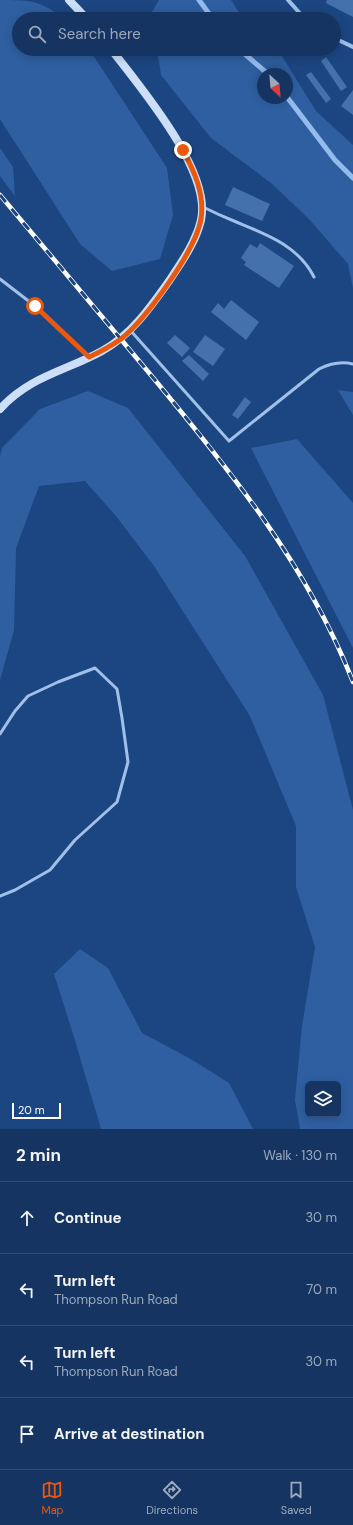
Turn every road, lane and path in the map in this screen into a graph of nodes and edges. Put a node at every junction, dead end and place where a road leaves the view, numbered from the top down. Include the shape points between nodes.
1 (69, 0) edge
2 (288, 0) edge
3 (80, 12) edge
4 (299, 12) edge
5 (341, 41) edge
6 (353, 47) edge
7 (117, 56) edge
8 (201, 206) junction
9 (314, 277) dead end
10 (0, 279) edge
11 (130, 330) junction
12 (89, 357) junction
13 (353, 364) edge
14 (0, 408) edge
15 (0, 734) edge
16 (0, 896) edge

1 - 3 street
2 - 4 street
5 - 6 street
7 - 8 street via 183,150 194,172 201,194
8 - 9 lane via 290,248 308,266
8 - 11 street via 201,219 193,241 177,269 151,307
10 - 12 lane via 35,306
11 - 12 street via 114,343
11 - 13 lane via 229,441 319,369 329,364
12 - 14 street via 35,381
15 - 16 lane via 28,696 95,668 117,689 128,762 117,802 75,840 50,870

